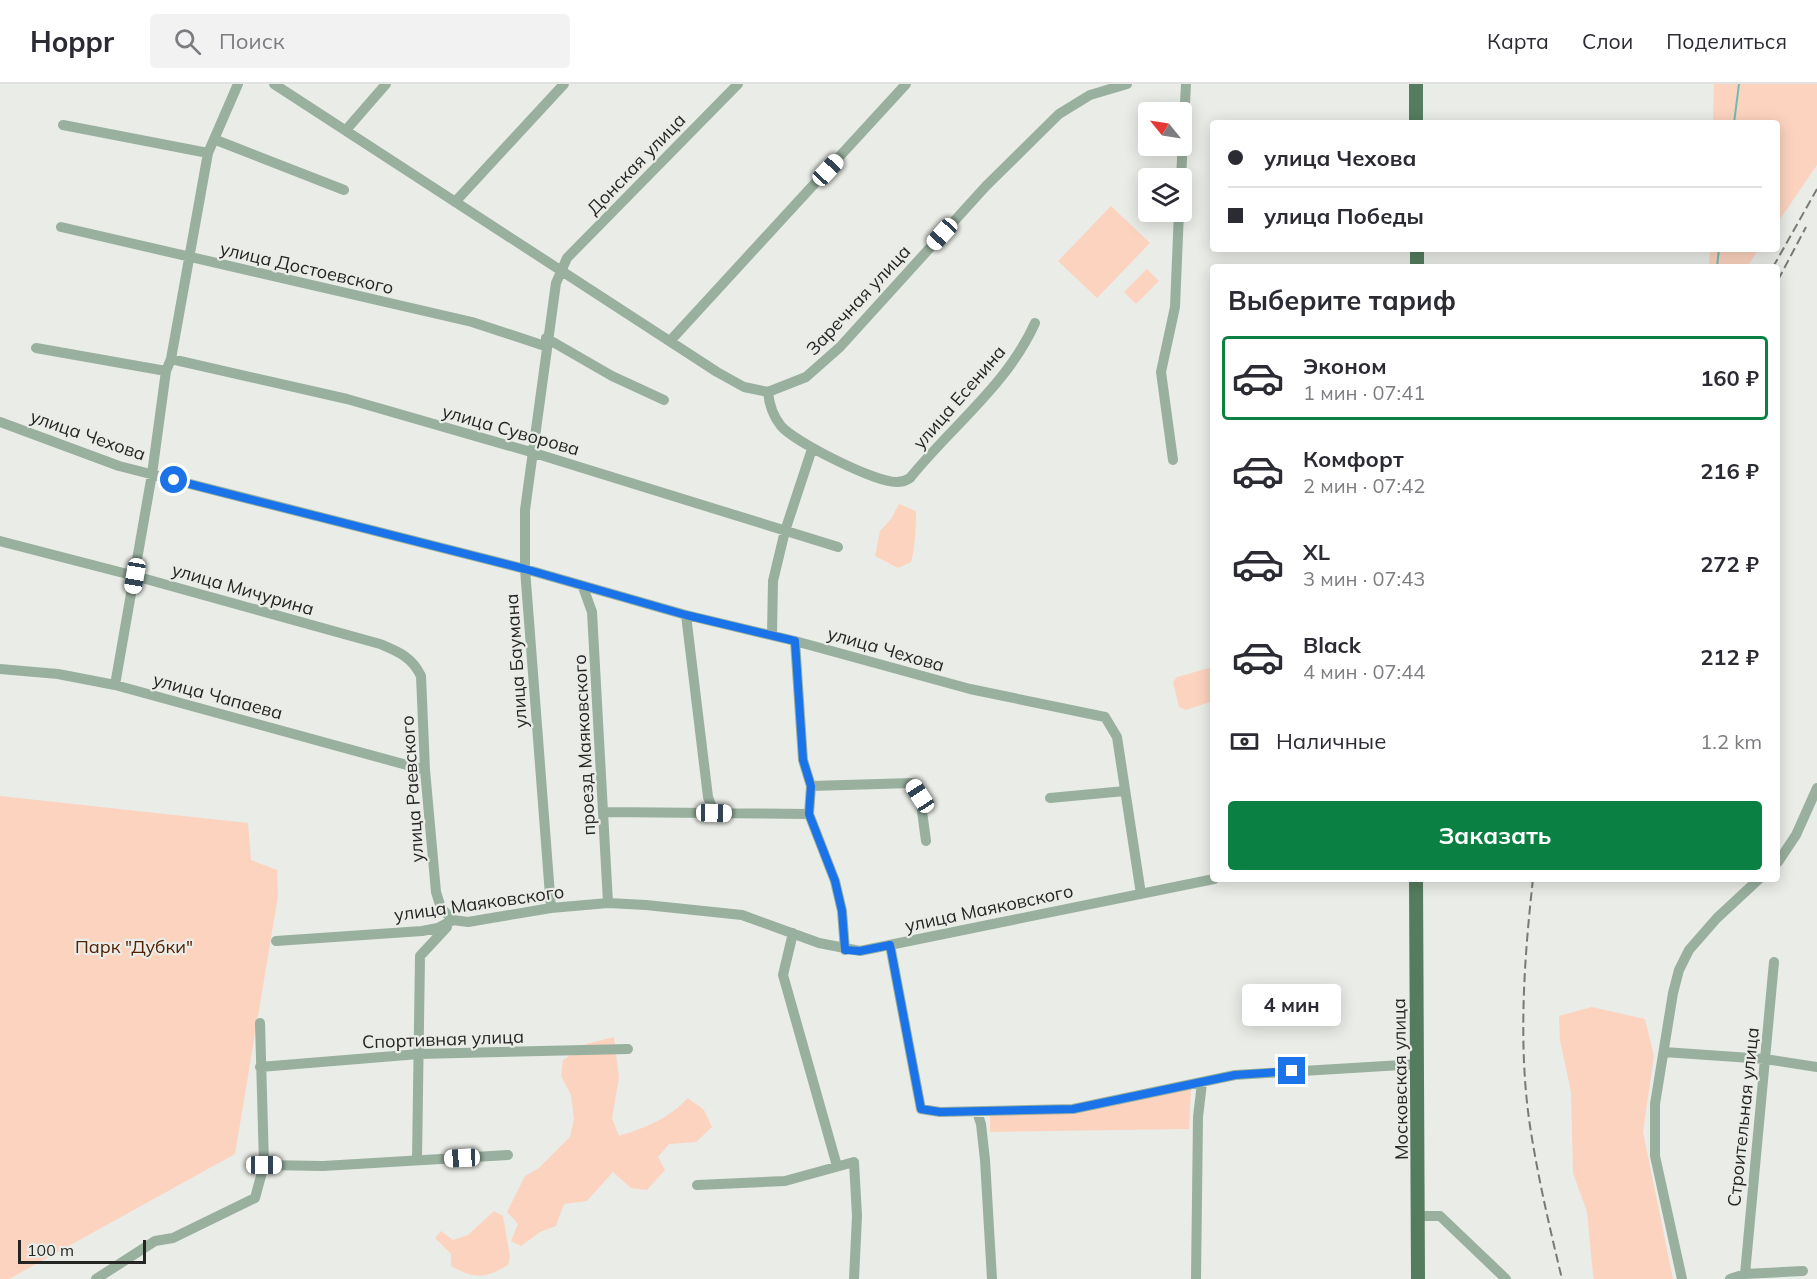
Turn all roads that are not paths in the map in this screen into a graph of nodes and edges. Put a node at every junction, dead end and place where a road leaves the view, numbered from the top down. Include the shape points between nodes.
1 (238, 84) edge
2 (274, 84) edge
3 (386, 84) edge
4 (564, 84) edge
5 (738, 84) edge
6 (906, 84) edge
7 (1127, 84) edge
8 (1186, 84) edge
9 (1416, 84) edge
10 (1104, 86) edge
11 (1416, 120) edge
12 (63, 125) dead end
13 (346, 130) junction
14 (216, 140) junction
15 (208, 153) junction
16 (1181, 168) edge
17 (344, 190) dead end
18 (455, 202) junction
19 (1179, 222) edge
20 (61, 226) dead end
21 (190, 258) junction
22 (561, 270) junction
23 (1035, 323) dead end
24 (670, 341) junction
25 (546, 342) junction
26 (36, 348) dead end
27 (171, 359) junction
28 (166, 371) junction
29 (768, 392) junction
30 (664, 400) dead end
31 (0, 422) edge
32 (812, 449) junction
33 (531, 452) junction
34 (1173, 460) dead end
35 (152, 474) junction
36 (785, 531) junction
37 (0, 541) edge
38 (838, 547) dead end
39 (525, 569) junction
40 (135, 576) junction
41 (583, 587) junction
42 (686, 615) junction
43 (772, 635) junction
44 (795, 641) junction
45 (406, 655) joint
46 (0, 669) edge
47 (115, 685) junction
48 (425, 770) junction
49 (811, 786) junction
50 (1817, 788) edge
51 (1125, 791) junction
52 (1050, 798) dead end
53 (605, 812) junction
54 (714, 813) junction
55 (809, 814) junction
56 (926, 841) dead end
57 (1780, 859) edge
58 (1210, 880) edge
59 (1416, 882) edge
60 (1757, 882) edge
61 (1141, 894) junction
62 (608, 903) junction
63 (551, 908) junction
64 (453, 920) junction
65 (793, 933) junction
66 (276, 941) dead end
67 (890, 945) junction
68 (845, 950) junction
69 (1774, 963) dead end
70 (260, 1023) dead end
71 (628, 1049) dead end
72 (1664, 1052) junction
73 (419, 1054) junction
74 (1766, 1059) junction
75 (1418, 1064) junction
76 (260, 1067) junction
77 (1817, 1067) edge
78 (1202, 1083) junction
79 (976, 1112) junction
80 (508, 1155) dead end
81 (417, 1160) junction
82 (264, 1165) junction
83 (837, 1166) junction
84 (697, 1185) dead end
85 (1419, 1216) junction
86 (1803, 1271) dead end
87 (1745, 1274) junction
88 (96, 1279) edge
89 (854, 1279) edge
90 (992, 1279) edge
91 (1196, 1279) edge
92 (1418, 1279) edge
93 (1506, 1279) edge
94 (1683, 1279) edge
95 (1730, 1279) edge

1 - 14 street
2 - 13 street
3 - 13 street
4 - 18 street
5 - 22 street, Донская улица via 567,258
6 - 24 street
7 - 10 street, Заречная улица
8 - 16 street
9 - 11 main road
10 - 29 street, Заречная улица via 1059,114 1034,138 840,347 806,377
12 - 15 street
13 - 18 street
14 - 15 street
14 - 17 street
15 - 21 street
18 - 22 street
19 - 34 street via 1175,307 1161,372
20 - 21 street, улица Достоевского
21 - 25 street, улица Достоевского
21 - 27 street
22 - 24 street
22 - 25 street, улица Баумана
23 - 32 street, улица Есенина via 1024,347 910,478 898,483 884,480
24 - 29 street via 744,387
25 - 30 street, улица Достоевского
25 - 33 street, улица Баумана
26 - 28 street
27 - 28 street
27 - 33 street, улица Суворова via 347,399
28 - 35 street
29 - 32 street via 769,403 782,426
31 - 35 street, улица Чехова via 119,466
32 - 36 street
33 - 36 street, улица Суворова
33 - 39 street, улица Баумана via 525,510
35 - 39 street, улица Чехова
35 - 40 street
36 - 38 street, улица Суворова
36 - 43 street via 774,581
37 - 40 street, улица Мичурина
39 - 41 street, улица Чехова
39 - 63 street, улица Баумана
40 - 45 street, улица Мичурина via 380,644
40 - 47 street
41 - 42 street, улица Чехова
41 - 53 street, проезд Маяковского via 592,612
42 - 43 street, улица Чехова
42 - 54 street via 708,797
43 - 44 street, улица Чехова
44 - 49 street via 803,760
44 - 51 street, улица Чехова via 969,689 1104,717 1117,737
45 - 48 street, улица Раевского via 421,676
46 - 47 street, улица Чапаева via 58,674
47 - 48 street, улица Чапаева
48 - 64 street, улица Раевского via 436,892 445,914
49 - 55 street
49 - 56 street via 912,783 920,796
50 - 57 street via 1796,835
51 - 52 street
51 - 61 street, улица Чехова
53 - 54 street
53 - 62 street, проезд Маяковского
54 - 55 street
55 - 68 street via 835,881
58 - 61 street, улица Маяковского
59 - 75 main road, Московская улица
60 - 72 street via 1689,950 1678,970
61 - 67 street, улица Маяковского
62 - 63 street, улица Маяковского
62 - 65 street, улица Маяковского via 742,915
63 - 64 street, улица Маяковского via 468,922
64 - 66 street, улица Маяковского via 422,931
64 - 73 street via 420,956
65 - 68 street, улица Маяковского
65 - 83 street via 783,975
67 - 68 street, улица Маяковского
67 - 79 street via 921,1109
69 - 74 street, Строительная улица
70 - 76 street
71 - 73 street, Спортивная улица
72 - 74 street
72 - 94 street via 1655,1104 1656,1156
73 - 76 street, Спортивная улица
73 - 81 street
74 - 77 street
74 - 87 street, Строительная улица
75 - 78 street via 1235,1075
75 - 85 main road, Московская улица
76 - 82 street
78 - 79 street via 1073,1109
78 - 91 street
79 - 90 street via 985,1160
80 - 81 street
81 - 82 street
82 - 88 street via 255,1198 174,1238 154,1241
83 - 84 street via 785,1180
83 - 89 street via 854,1162
85 - 92 main road, Московская улица
85 - 93 street via 1440,1216
86 - 87 street
87 - 95 street

